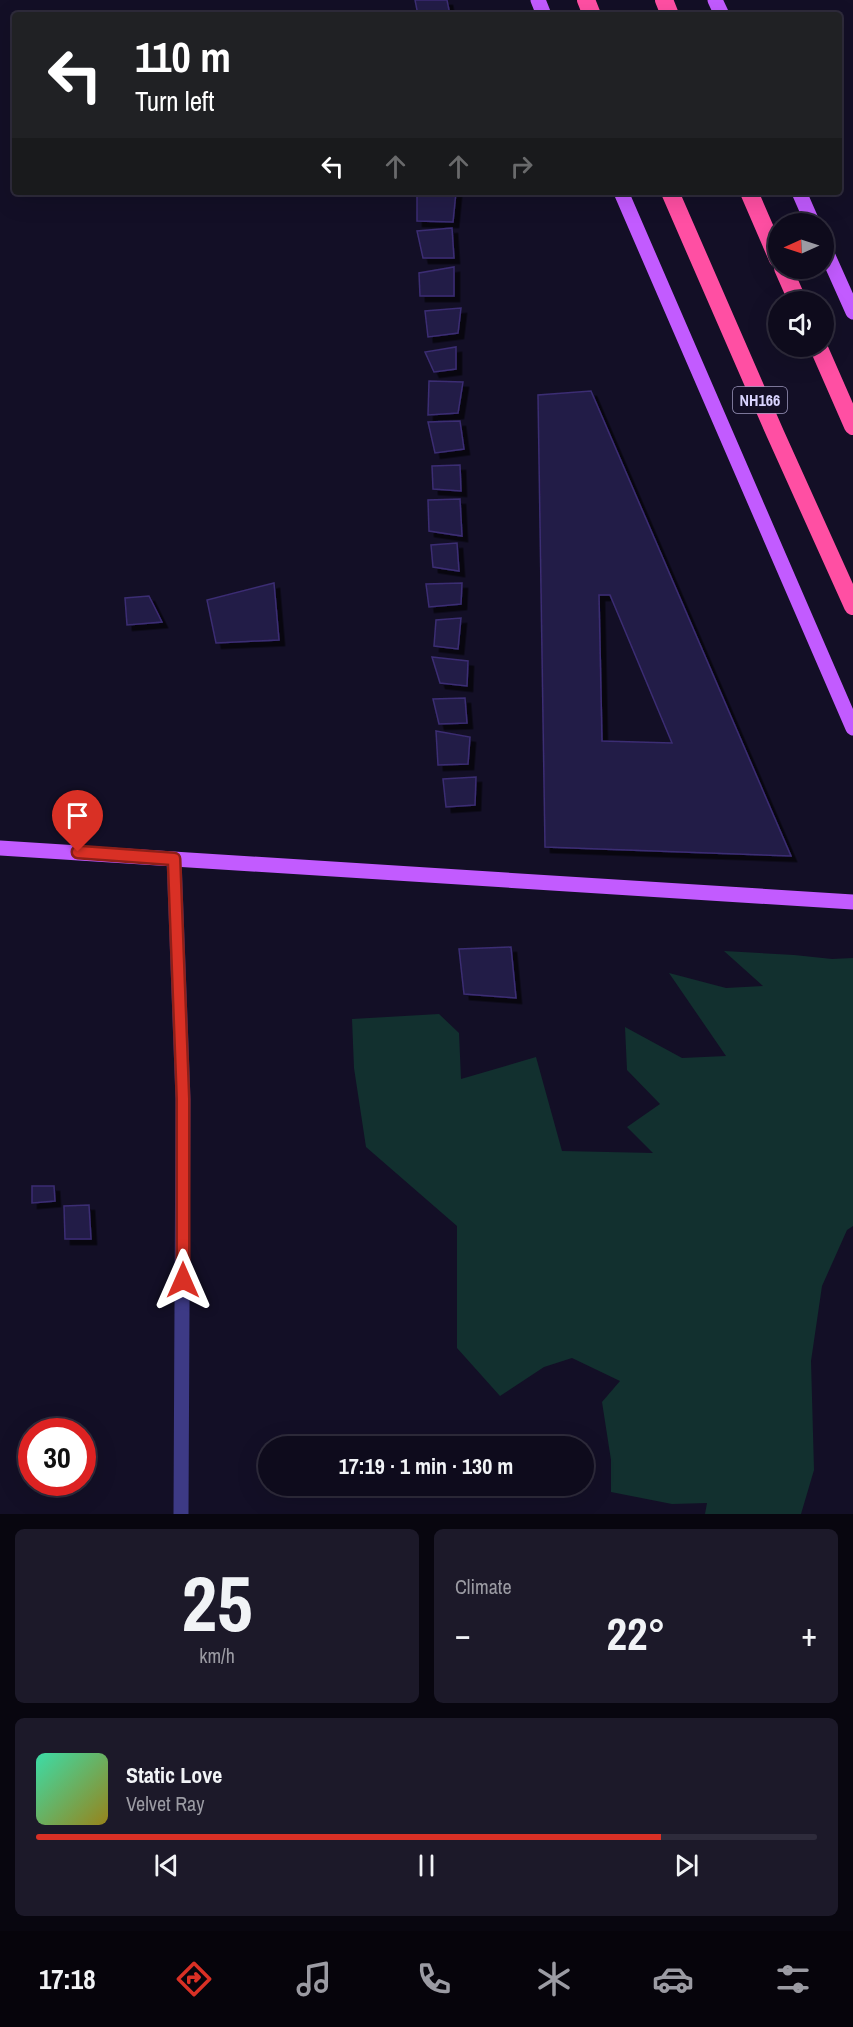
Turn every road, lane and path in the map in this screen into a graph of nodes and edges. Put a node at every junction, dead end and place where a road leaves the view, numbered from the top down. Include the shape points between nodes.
1 (622, 195) edge
2 (671, 195) edge
3 (750, 195) edge
4 (800, 195) edge
5 (808, 213) edge
6 (768, 236) edge
7 (834, 269) edge
8 (853, 312) edge
9 (823, 357) edge
10 (853, 426) edge
11 (853, 606) edge
12 (853, 728) edge
13 (0, 848) edge
14 (174, 859) junction
15 (853, 902) edge
16 (181, 1514) edge

1 - 12 main road
2 - 11 highway, NH166
3 - 6 highway
4 - 5 main road
7 - 8 main road
9 - 10 highway
13 - 14 main road
14 - 15 main road
14 - 16 street via 183,1099

